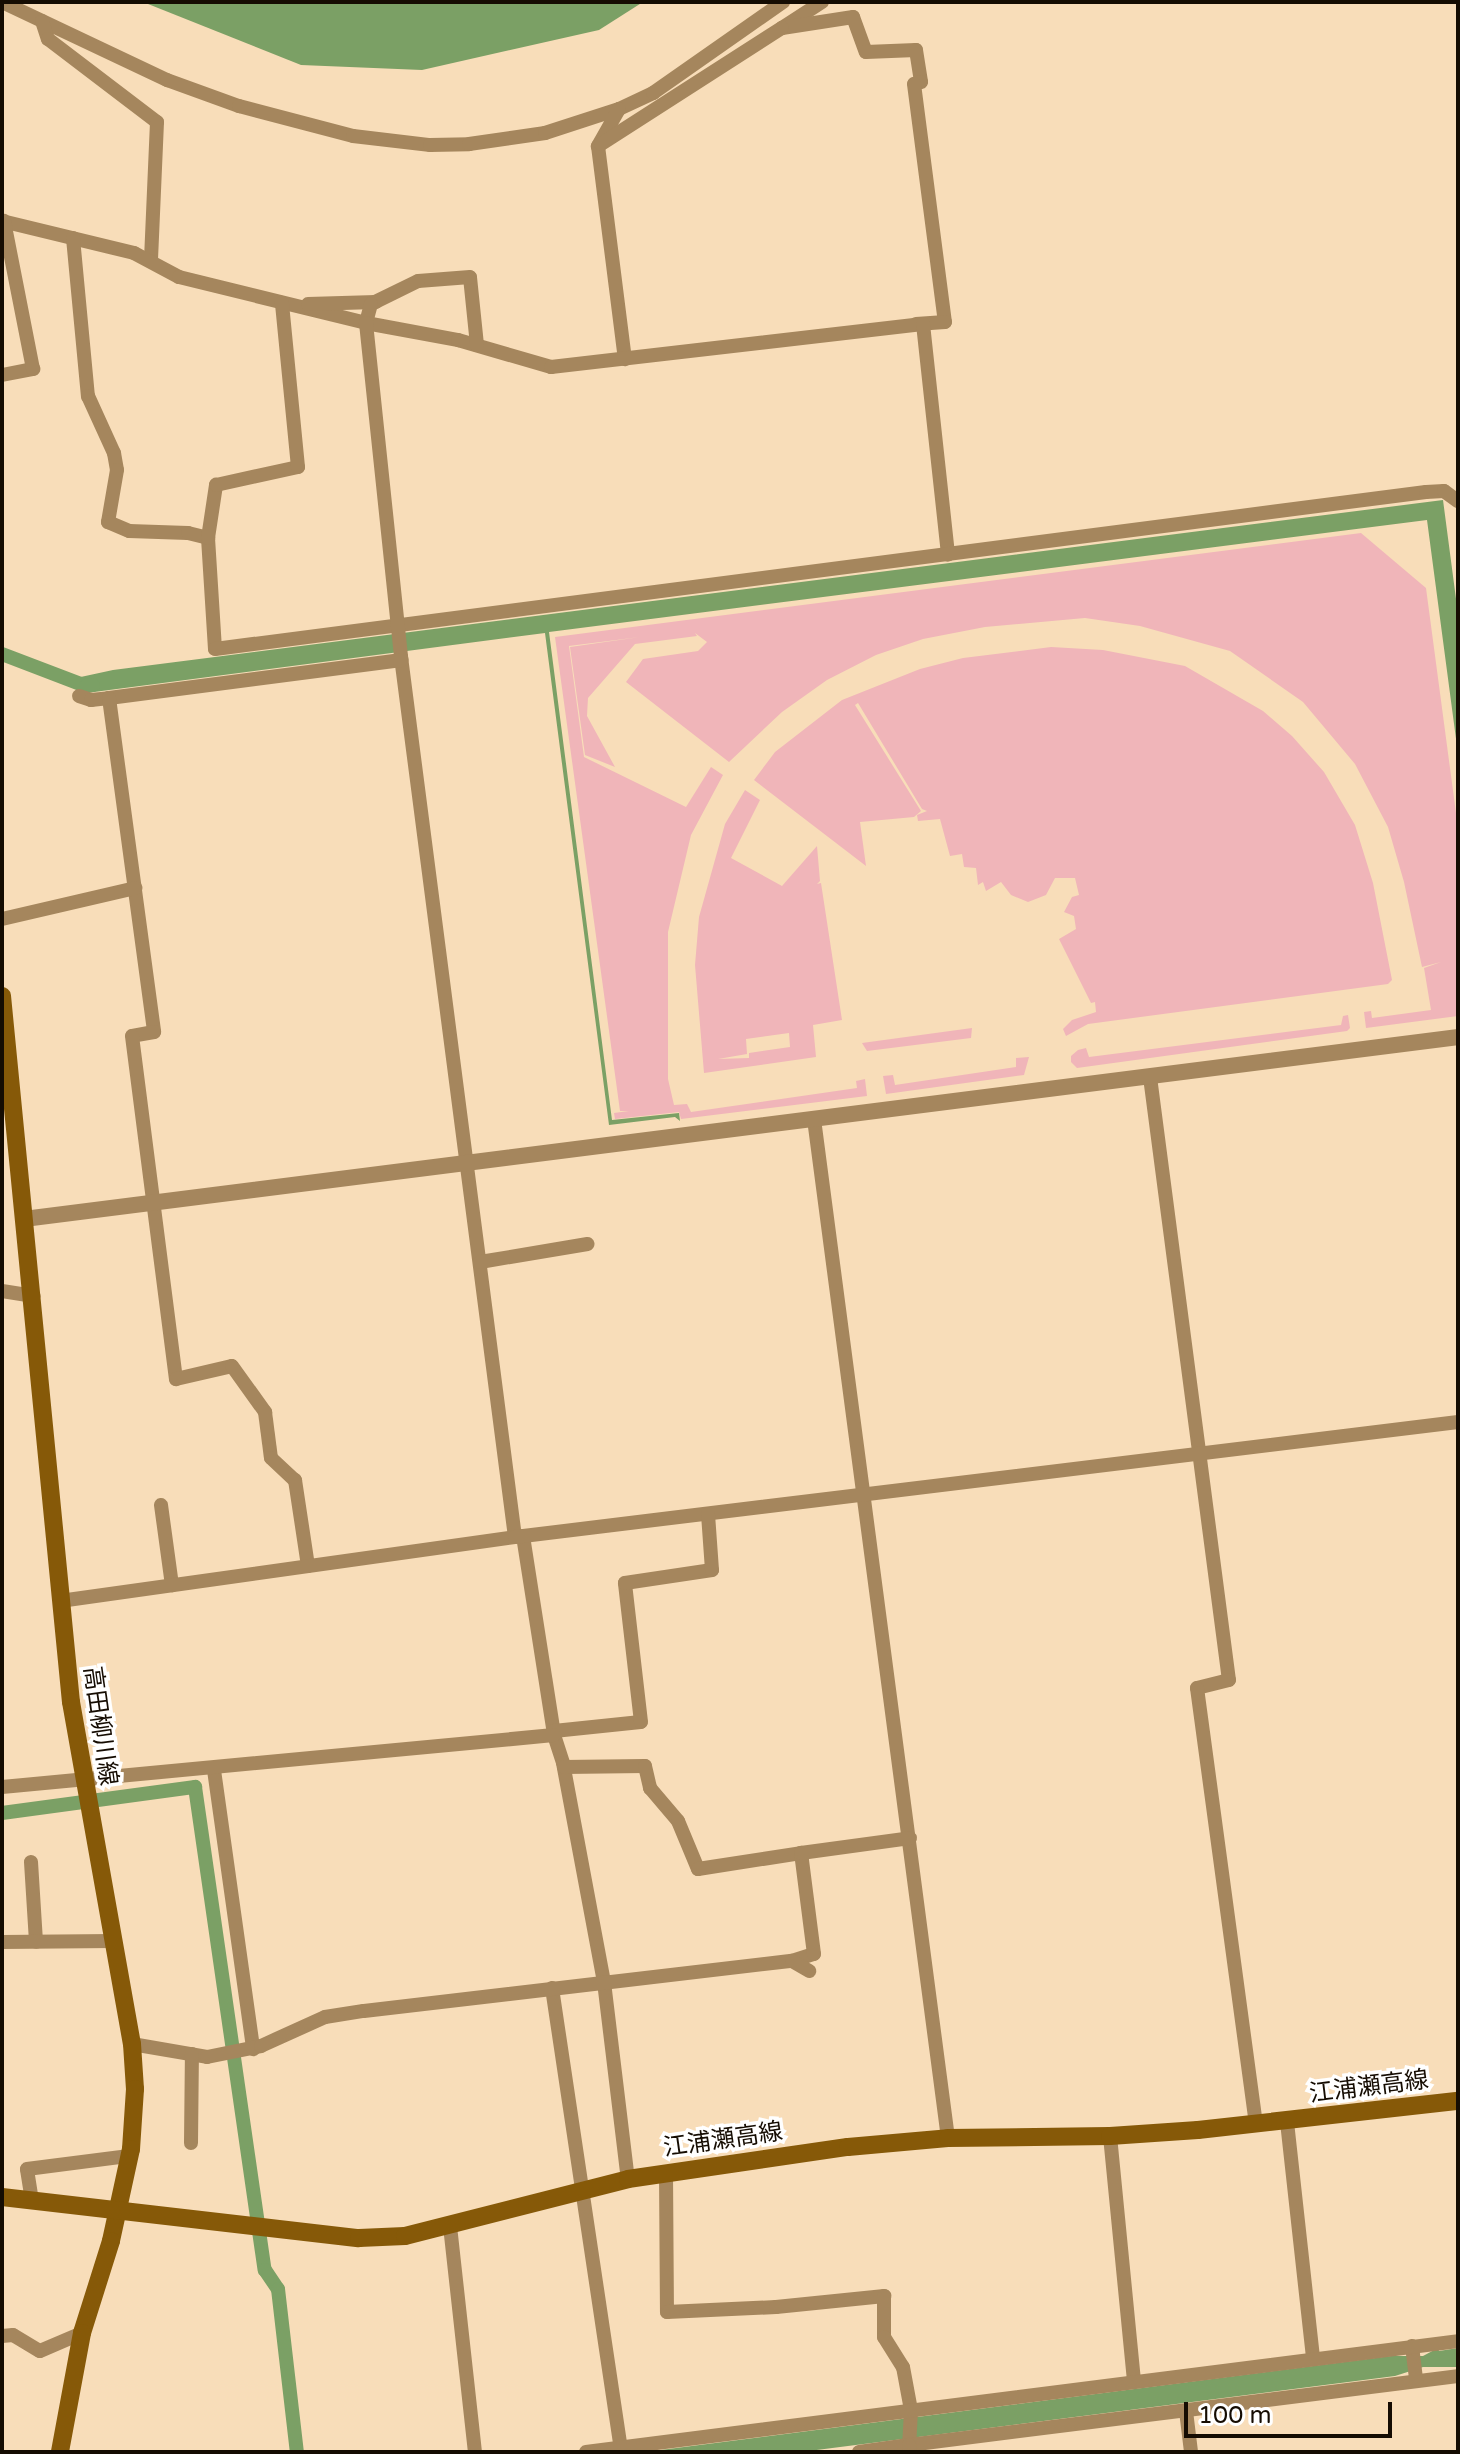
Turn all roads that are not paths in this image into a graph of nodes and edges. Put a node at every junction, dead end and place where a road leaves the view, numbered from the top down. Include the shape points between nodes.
1 (2, 2) edge
2 (783, 2) edge
3 (822, 2) edge
4 (42, 21) junction
5 (782, 28) junction
6 (619, 109) junction
7 (598, 146) junction
8 (3, 221) edge
9 (73, 238) junction
10 (151, 260) junction
11 (376, 302) junction
12 (287, 304) junction
13 (366, 323) junction
14 (916, 324) junction
15 (477, 345) junction
16 (625, 359) junction
17 (2, 375) edge
18 (1458, 501) edge
19 (208, 538) junction
20 (948, 555) junction
21 (398, 625) junction
22 (401, 659) junction
23 (79, 696) dead end
24 (109, 698) junction
25 (135, 888) junction
26 (2, 919) edge
27 (2, 996) edge
28 (1458, 1037) edge
29 (1150, 1077) junction
30 (814, 1119) junction
31 (467, 1163) junction
32 (152, 1203) junction
33 (24, 1219) junction
34 (588, 1244) dead end
35 (480, 1262) junction
36 (2, 1291) edge
37 (34, 1296) junction
38 (1458, 1422) edge
39 (1200, 1454) junction
40 (865, 1495) junction
41 (161, 1505) dead end
42 (708, 1514) junction
43 (519, 1536) junction
44 (308, 1566) junction
45 (172, 1585) junction
46 (60, 1601) junction
47 (554, 1733) junction
48 (563, 1765) junction
49 (214, 1770) junction
50 (83, 1782) junction
51 (2, 1787) edge
52 (910, 1838) junction
53 (801, 1853) junction
54 (31, 1862) dead end
55 (113, 1941) junction
56 (2, 1942) edge
57 (36, 1942) junction
58 (792, 1961) junction
59 (809, 1971) dead end
60 (604, 1982) junction
61 (552, 1988) junction
62 (132, 2044) junction
63 (257, 2048) junction
64 (192, 2054) junction
65 (1458, 2101) edge
66 (1287, 2122) junction
67 (1256, 2125) junction
68 (1110, 2136) junction
69 (948, 2138) junction
70 (191, 2143) dead end
71 (129, 2156) junction
72 (666, 2173) junction
73 (628, 2179) junction
74 (583, 2189) junction
75 (2, 2197) edge
76 (32, 2201) junction
77 (118, 2211) junction
78 (450, 2226) junction
79 (82, 2333) junction
80 (2, 2336) edge
81 (1458, 2341) edge
82 (1313, 2359) junction
83 (1414, 2363) junction
84 (1458, 2376) edge
85 (1134, 2382) junction
86 (911, 2410) junction
87 (1186, 2411) junction
88 (909, 2449) edge
89 (621, 2450) edge
90 (60, 2452) edge
91 (475, 2452) edge
92 (586, 2452) edge
93 (859, 2452) edge
94 (1191, 2452) edge

1 - 4 street
2 - 6 street via 653,93
3 - 5 street
4 - 6 street via 203,94 289,121 392,143 507,140
4 - 10 street via 48,39 157,122
5 - 7 street
5 - 14 street via 853,17 866,52 916,50 921,82 914,84 945,322
6 - 7 street
7 - 16 street
8 - 9 street
8 - 17 street via 33,369
9 - 10 street
9 - 19 street via 88,396 117,470 108,522 129,531
10 - 12 street via 173,274
11 - 12 street
11 - 13 street
11 - 15 street via 418,281 470,277
12 - 13 street
12 - 19 street via 298,467 216,485
13 - 15 street
13 - 21 street
14 - 16 street
14 - 20 street via 923,324
15 - 16 street via 551,367
18 - 20 street via 1444,491 1426,492
19 - 21 street via 215,649
20 - 21 street
21 - 22 street
22 - 24 street
22 - 31 street
23 - 24 street
24 - 25 street
25 - 26 street
25 - 32 street via 154,1032 132,1036
27 - 33 main road, 高田柳川線
28 - 29 street
29 - 30 street
29 - 39 street
30 - 31 street
30 - 40 street
31 - 32 street
31 - 35 street
32 - 33 street
32 - 44 street via 176,1379 232,1366 265,1412 271,1458 295,1480
33 - 37 main road, 高田柳川線
34 - 35 street
35 - 43 street
36 - 37 street
37 - 46 main road, 高田柳川線
38 - 39 street
39 - 40 street
39 - 67 street via 1229,1680 1197,1688
40 - 42 street
40 - 52 street
41 - 45 street
42 - 43 street
42 - 47 street via 712,1570 625,1583 641,1722
43 - 44 street
43 - 47 street
44 - 45 street
45 - 46 street
46 - 50 main road, 高田柳川線
47 - 48 street
47 - 49 street
48 - 53 street via 645,1766 650,1788 678,1821 698,1869
48 - 60 street
49 - 50 street
49 - 63 street
50 - 51 street
50 - 55 main road, 高田柳川線
52 - 53 street
52 - 69 street
53 - 58 street via 814,1954
54 - 57 street
55 - 57 street
55 - 62 main road, 高田柳川線
56 - 57 street
58 - 59 street
58 - 60 street
60 - 61 street
60 - 73 street
61 - 63 street via 325,2017
61 - 74 street
62 - 64 street
62 - 71 main road, 高田柳川線 via 135,2089
63 - 64 street via 207,2057
64 - 70 street
65 - 66 main road, 江浦瀬高線
66 - 67 main road, 江浦瀬高線
66 - 82 street
67 - 68 main road, 江浦瀬高線
68 - 69 main road, 江浦瀬高線
68 - 85 street
69 - 72 main road, 江浦瀬高線
71 - 76 street via 27,2169
71 - 77 main road, 高田柳川線
72 - 73 main road, 江浦瀬高線
72 - 86 street via 667,2312 884,2296 884,2337 903,2367
73 - 74 main road, 江浦瀬高線
74 - 78 main road, 江浦瀬高線
74 - 89 street
75 - 76 main road, 江浦瀬高線
76 - 77 main road, 江浦瀬高線
77 - 78 main road, 江浦瀬高線 via 359,2238 405,2236
77 - 79 main road, 高田柳川線
78 - 91 street
79 - 80 street via 40,2351 13,2335
79 - 90 main road, 高田柳川線
81 - 83 street
82 - 83 street
82 - 85 street
83 - 84 street
83 - 87 street
85 - 86 street
86 - 88 street
86 - 89 street
87 - 88 street
87 - 94 street
88 - 93 street
89 - 92 street

